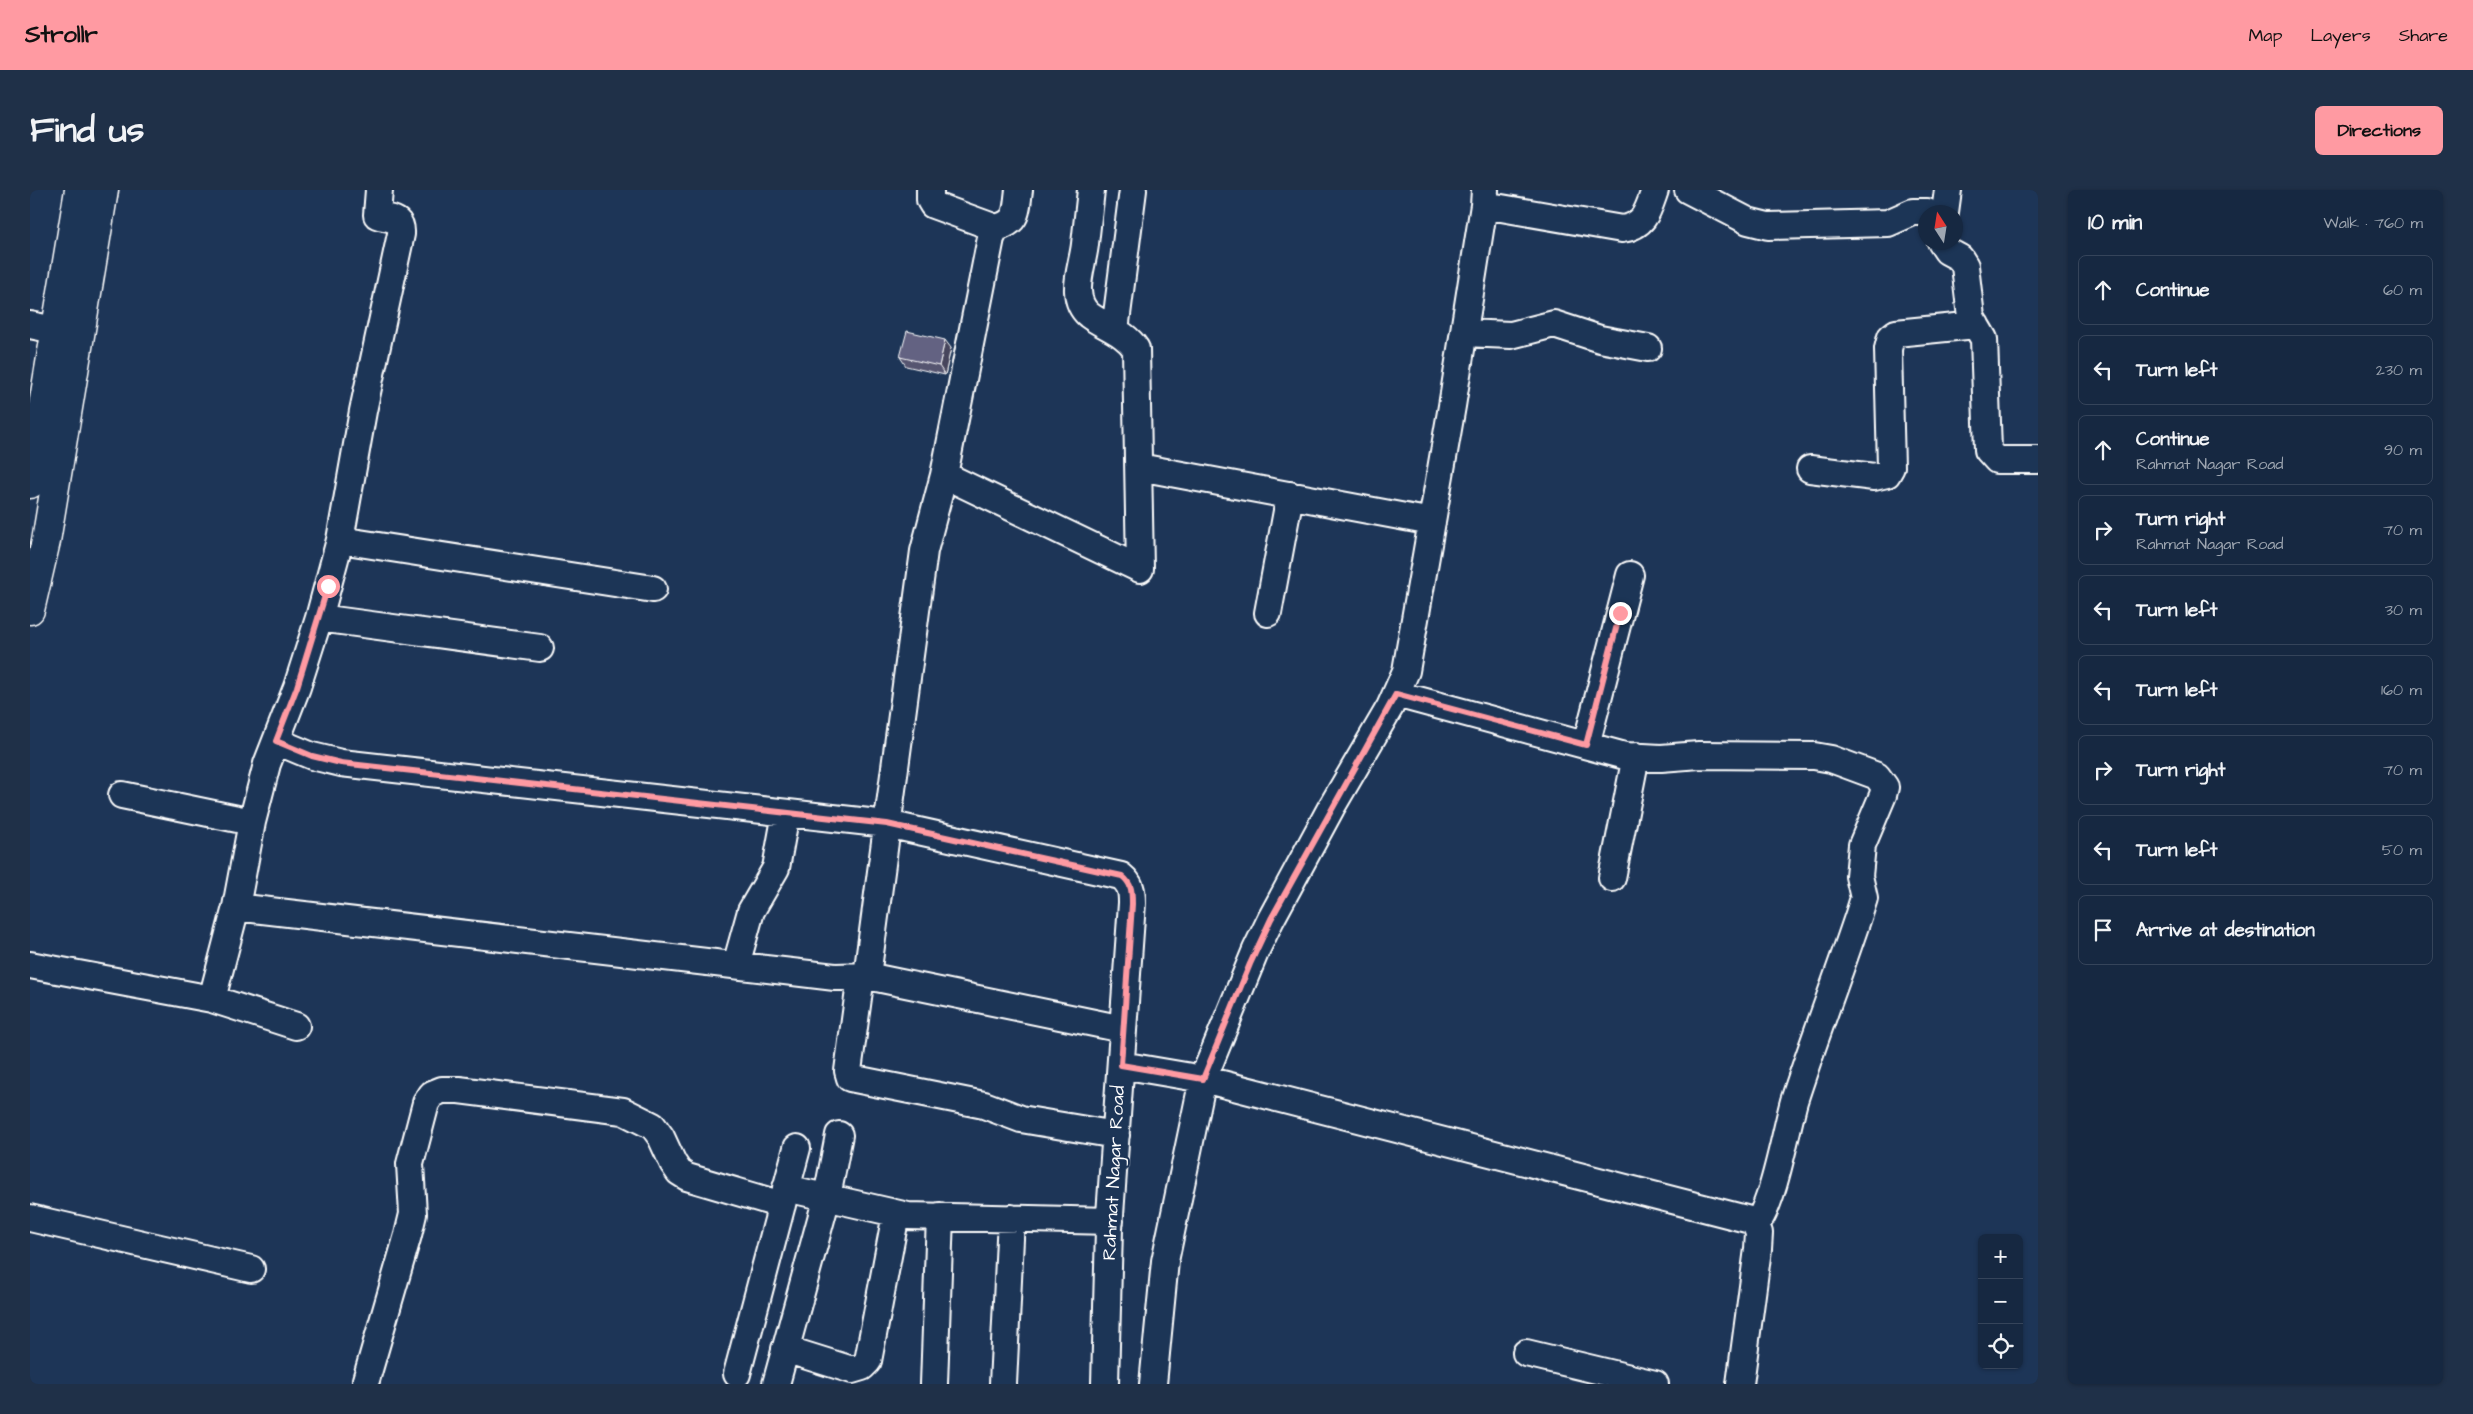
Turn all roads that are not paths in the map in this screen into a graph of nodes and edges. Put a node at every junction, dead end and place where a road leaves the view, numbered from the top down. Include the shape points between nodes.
1 (79, 190) edge
2 (104, 190) edge
3 (379, 190) edge
4 (930, 190) edge
5 (1019, 190) edge
6 (1091, 190) edge
7 (1133, 190) edge
8 (1655, 190) edge
9 (1688, 190) edge
10 (1948, 190) edge
11 (1484, 198) edge
12 (1946, 205) edge
13 (1918, 212) edge
14 (996, 228) junction
15 (1946, 250) edge
16 (1976, 325) junction
17 (43, 327) edge
18 (1115, 330) junction
19 (1464, 333) junction
20 (1648, 348) dead end
21 (36, 417) edge
22 (2038, 460) edge
23 (1139, 467) junction
24 (1810, 468) dead end
25 (944, 475) junction
26 (30, 484) edge
27 (1290, 496) junction
28 (1432, 522) junction
29 (340, 540) junction
30 (1630, 575) dead end
31 (653, 589) dead end
32 (30, 610) edge
33 (1268, 613) dead end
34 (319, 618) junction
35 (540, 648) dead end
36 (1396, 694) junction
37 (276, 741) junction
38 (1586, 745) junction
39 (1636, 756) junction
40 (122, 795) dead end
41 (786, 813) junction
42 (252, 822) junction
43 (887, 824) junction
44 (1612, 878) dead end
45 (236, 908) junction
46 (30, 965) edge
47 (736, 965) junction
48 (864, 976) junction
49 (212, 999) junction
50 (296, 1026) dead end
51 (1123, 1029) junction
52 (1121, 1065) junction
53 (1203, 1079) junction
54 (838, 1135) dead end
55 (1116, 1135) junction
56 (797, 1148) dead end
57 (784, 1196) junction
58 (827, 1197) junction
59 (896, 1214) junction
60 (940, 1216) junction
61 (30, 1218) edge
62 (1011, 1218) junction
63 (1110, 1221) junction
64 (1756, 1224) junction
65 (251, 1269) dead end
66 (785, 1349) junction
67 (1526, 1353) dead end
68 (737, 1374) dead end
69 (366, 1380) dead end
70 (776, 1384) edge
71 (934, 1384) edge
72 (1003, 1384) edge
73 (1105, 1384) edge
74 (1153, 1384) edge
75 (1655, 1384) edge
76 (1740, 1384) edge

1 - 17 highway
2 - 32 highway via 46,541
3 - 29 street via 377,214 398,220 400,234 359,428
4 - 14 street via 933,205
5 - 14 street via 1012,220
6 - 18 street via 1079,294 1089,314
7 - 18 street
8 - 11 street via 1640,224 1622,229
9 - 13 street via 1744,219 1768,226 1888,223
10 - 12 street
11 - 19 street
14 - 25 street via 991,238
15 - 16 street via 1960,258 1965,266 1971,317
16 - 22 street via 1984,339 1988,450 1997,460
16 - 24 street via 1896,333 1891,337 1888,349 1891,466 1887,474 1874,477
17 - 21 highway
18 - 23 street via 1132,342 1138,356
19 - 20 street via 1511,335 1554,324 1600,339
19 - 28 street
21 - 26 highway
23 - 25 street via 1140,569
23 - 27 street
25 - 43 street via 924,551
27 - 28 street
27 - 33 street
28 - 36 street via 1406,671
29 - 31 street
29 - 34 street
30 - 38 street
34 - 35 street
34 - 37 street
36 - 38 street
36 - 53 street via 1271,919
37 - 41 street via 312,756 341,763
37 - 42 street
38 - 39 street
39 - 44 street
39 - 64 street via 1814,756 1877,776 1885,787 1862,845 1859,876 1864,898 1794,1102 1768,1202
40 - 42 street
41 - 43 street
41 - 47 street via 776,868 751,911
42 - 45 street
43 - 48 street
43 - 51 street, Rahmat Nagar Road via 1113,873 1128,881 1132,904
45 - 47 street
45 - 49 street
46 - 49 street
47 - 48 street via 835,977
48 - 51 street
48 - 55 street via 848,1067 850,1078 984,1105 1021,1119
49 - 50 street
51 - 52 street, Rahmat Nagar Road
52 - 53 street
52 - 55 street, Rahmat Nagar Road
53 - 64 street via 1748,1218
53 - 74 street via 1165,1260
54 - 58 street
55 - 63 street, Rahmat Nagar Road
56 - 57 street
57 - 58 street
57 - 68 street
57 - 69 street via 687,1177 673,1164 653,1126 623,1111 459,1090 432,1094 426,1103 410,1164 413,1214
58 - 59 street
58 - 66 street
59 - 60 street
59 - 66 street via 868,1361 852,1370
60 - 62 street
60 - 71 street
61 - 65 street
62 - 63 street
62 - 72 street
63 - 73 street, Rahmat Nagar Road
64 - 76 street via 1758,1249
66 - 70 street
67 - 75 street

